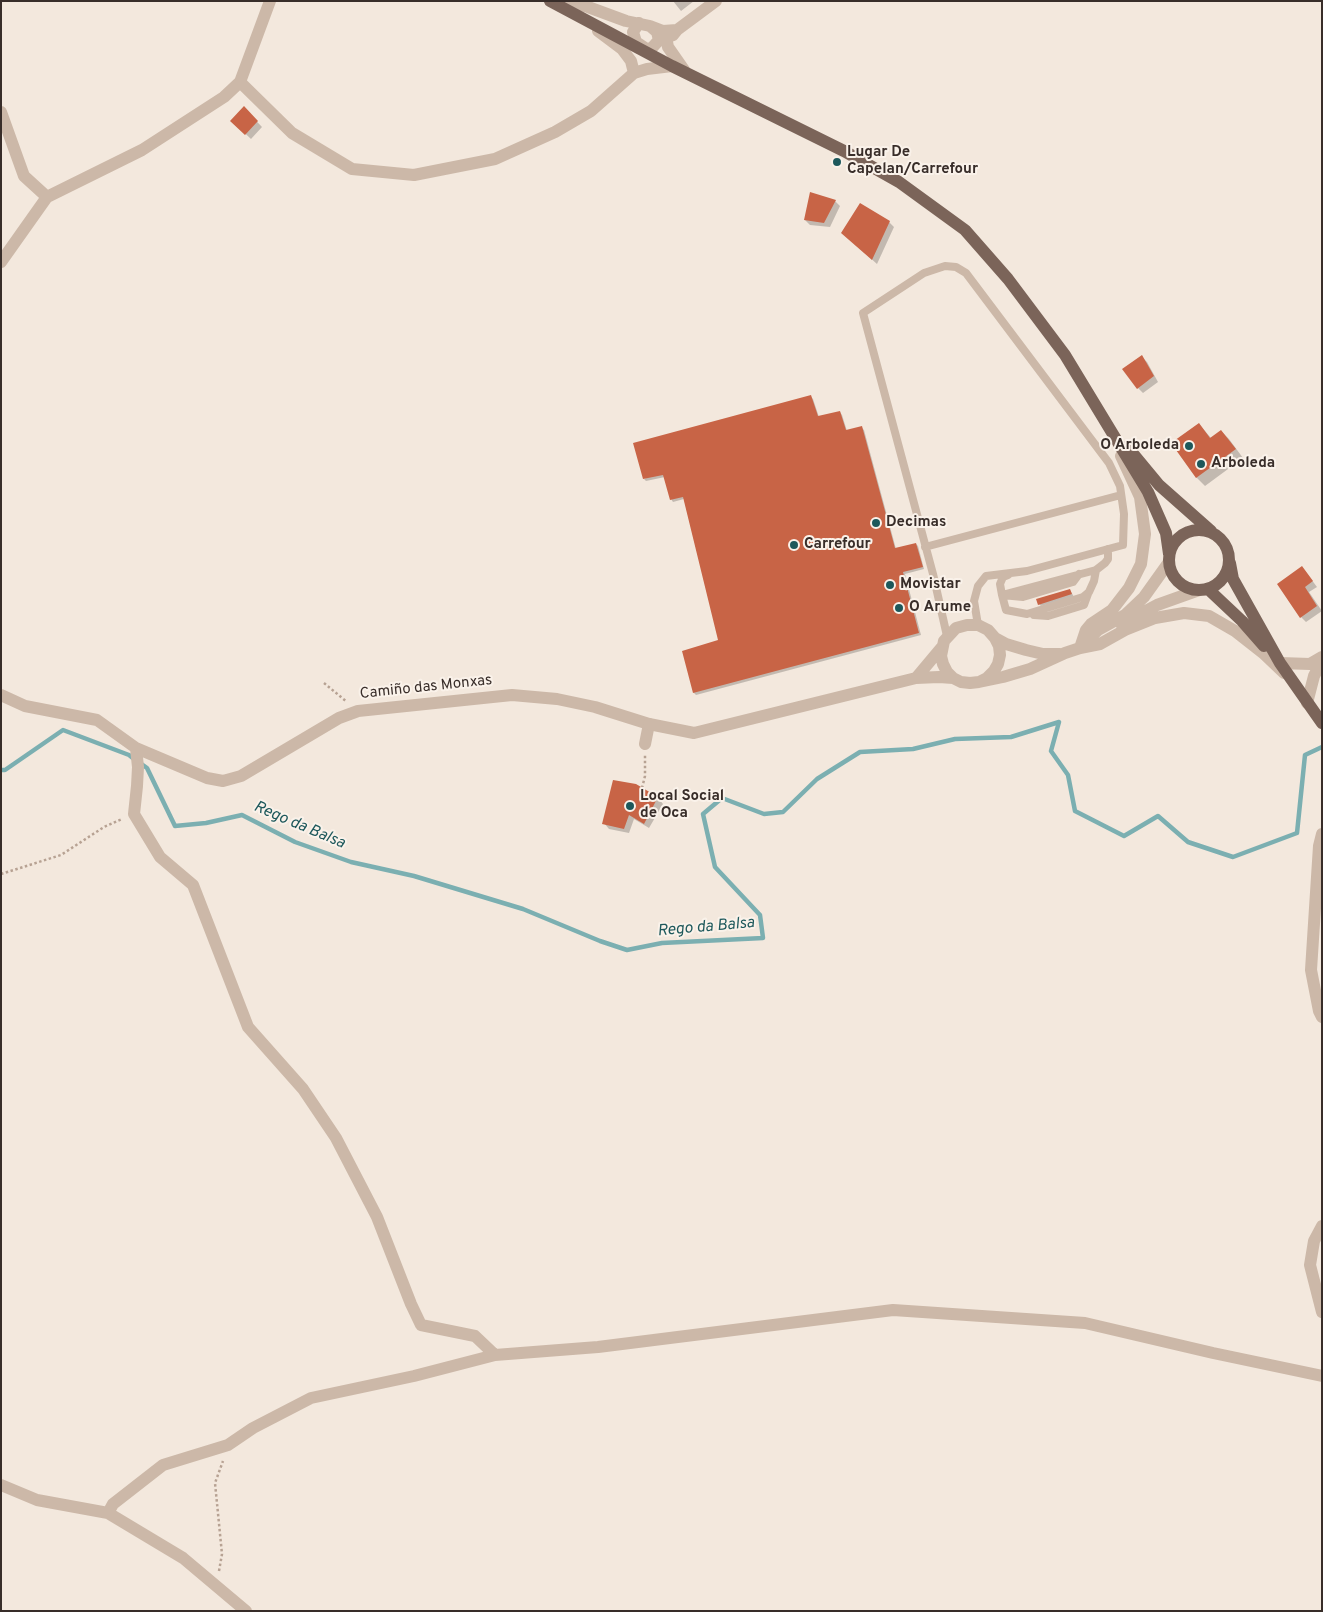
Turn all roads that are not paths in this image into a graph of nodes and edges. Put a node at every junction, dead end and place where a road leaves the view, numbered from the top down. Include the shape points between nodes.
1 (270, 1) edge
2 (550, 1) edge
3 (565, 1) edge
4 (716, 1) edge
5 (577, 15) junction
6 (640, 27) junction
7 (615, 35) junction
8 (656, 42) junction
9 (669, 64) junction
10 (685, 72) junction
11 (634, 73) junction
12 (240, 82) junction
13 (1, 112) edge
14 (47, 198) junction
15 (1, 262) edge
16 (1101, 414) junction
17 (1121, 495) junction
18 (1217, 536) junction
19 (926, 547) junction
20 (1108, 549) junction
21 (1169, 558) junction
22 (1229, 560) junction
23 (1096, 570) junction
24 (1011, 574) junction
25 (1203, 590) junction
26 (1002, 595) junction
27 (978, 626) junction
28 (995, 638) junction
29 (944, 642) junction
30 (1080, 648) junction
31 (1064, 654) junction
32 (1322, 658) edge
33 (1280, 663) junction
34 (916, 678) junction
35 (953, 678) junction
36 (1289, 678) junction
37 (979, 682) junction
38 (1, 694) edge
39 (1307, 703) junction
40 (649, 724) junction
41 (1322, 724) edge
42 (644, 744) road end
43 (136, 749) junction
44 (1322, 834) edge
45 (1322, 1017) edge
46 (1322, 1226) edge
47 (1322, 1312) edge
48 (495, 1355) junction
49 (1322, 1376) edge
50 (1, 1485) edge
51 (108, 1513) junction
52 (238, 1608) edge

1 - 12 street
2 - 5 main road
3 - 6 street
4 - 8 street
5 - 7 main road
5 - 11 street via 622,49
6 - 7 street via 627,36
6 - 8 street via 656,32
6 - 8 street via 636,42
6 - 8 street via 663,31
7 - 8 main road
8 - 9 main road
8 - 10 street via 668,47
9 - 10 main road
9 - 11 street
10 - 16 main road via 899,182 965,230 1008,279 1059,348
11 - 12 street via 591,111 555,132 495,159 414,175 352,168 292,133
12 - 14 street via 224,97 142,150
13 - 14 street via 24,176
14 - 15 street
16 - 18 main road via 1159,485
16 - 21 main road via 1148,492 1166,533
16 - 30 street via 1140,497 1145,534 1141,564 1129,588 1112,610 1086,630
17 - 19 lane
17 - 19 lane via 1109,463 966,273 946,266 924,273 863,313
17 - 20 lane via 1123,545
18 - 21 main road via 1208,531 1188,532 1173,544
18 - 22 main road via 1224,542
19 - 29 lane via 944,619
20 - 23 lane via 1106,563
20 - 24 lane
21 - 25 main road via 1171,571 1181,584 1189,589
21 - 30 street via 1144,597 1125,615 1098,630
22 - 25 main road via 1223,578
22 - 33 main road via 1233,579
23 - 26 lane
23 - 26 lane via 1089,592 1083,597 1027,614 1006,610
24 - 26 lane via 1003,577 1000,584
24 - 27 lane via 986,576 978,586 974,601
25 - 30 street via 1157,605
25 - 33 main road via 1242,621
27 - 28 street
27 - 29 street via 956,628
28 - 31 street via 1043,654
28 - 37 street via 999,646 998,664 988,678
29 - 34 street
29 - 35 street via 941,656
30 - 31 street
30 - 36 street via 1100,644 1155,618 1184,613 1209,616 1235,631
31 - 37 street via 1030,669
32 - 33 street via 1310,664
32 - 39 street
33 - 36 main road
34 - 35 street, Camiño das Monxas
34 - 40 street, Camiño das Monxas via 694,733
35 - 37 street via 961,682
36 - 39 main road
38 - 43 street, Camiño das Monxas via 25,706 97,720
39 - 41 main road
40 - 42 street
40 - 43 street, Camiño das Monxas via 566,700 512,695 358,711 338,718 241,776 223,781 207,778
43 - 48 street via 138,786 134,814 160,857 193,885 248,1027 303,1089 336,1138 377,1217 421,1325 475,1336
44 - 45 street via 1311,970
46 - 47 street via 1314,1241 1310,1265
48 - 49 street via 598,1347 893,1310 1085,1323
48 - 51 street via 311,1398 228,1445 163,1465 113,1504
50 - 51 street via 37,1500
51 - 52 street via 182,1558

